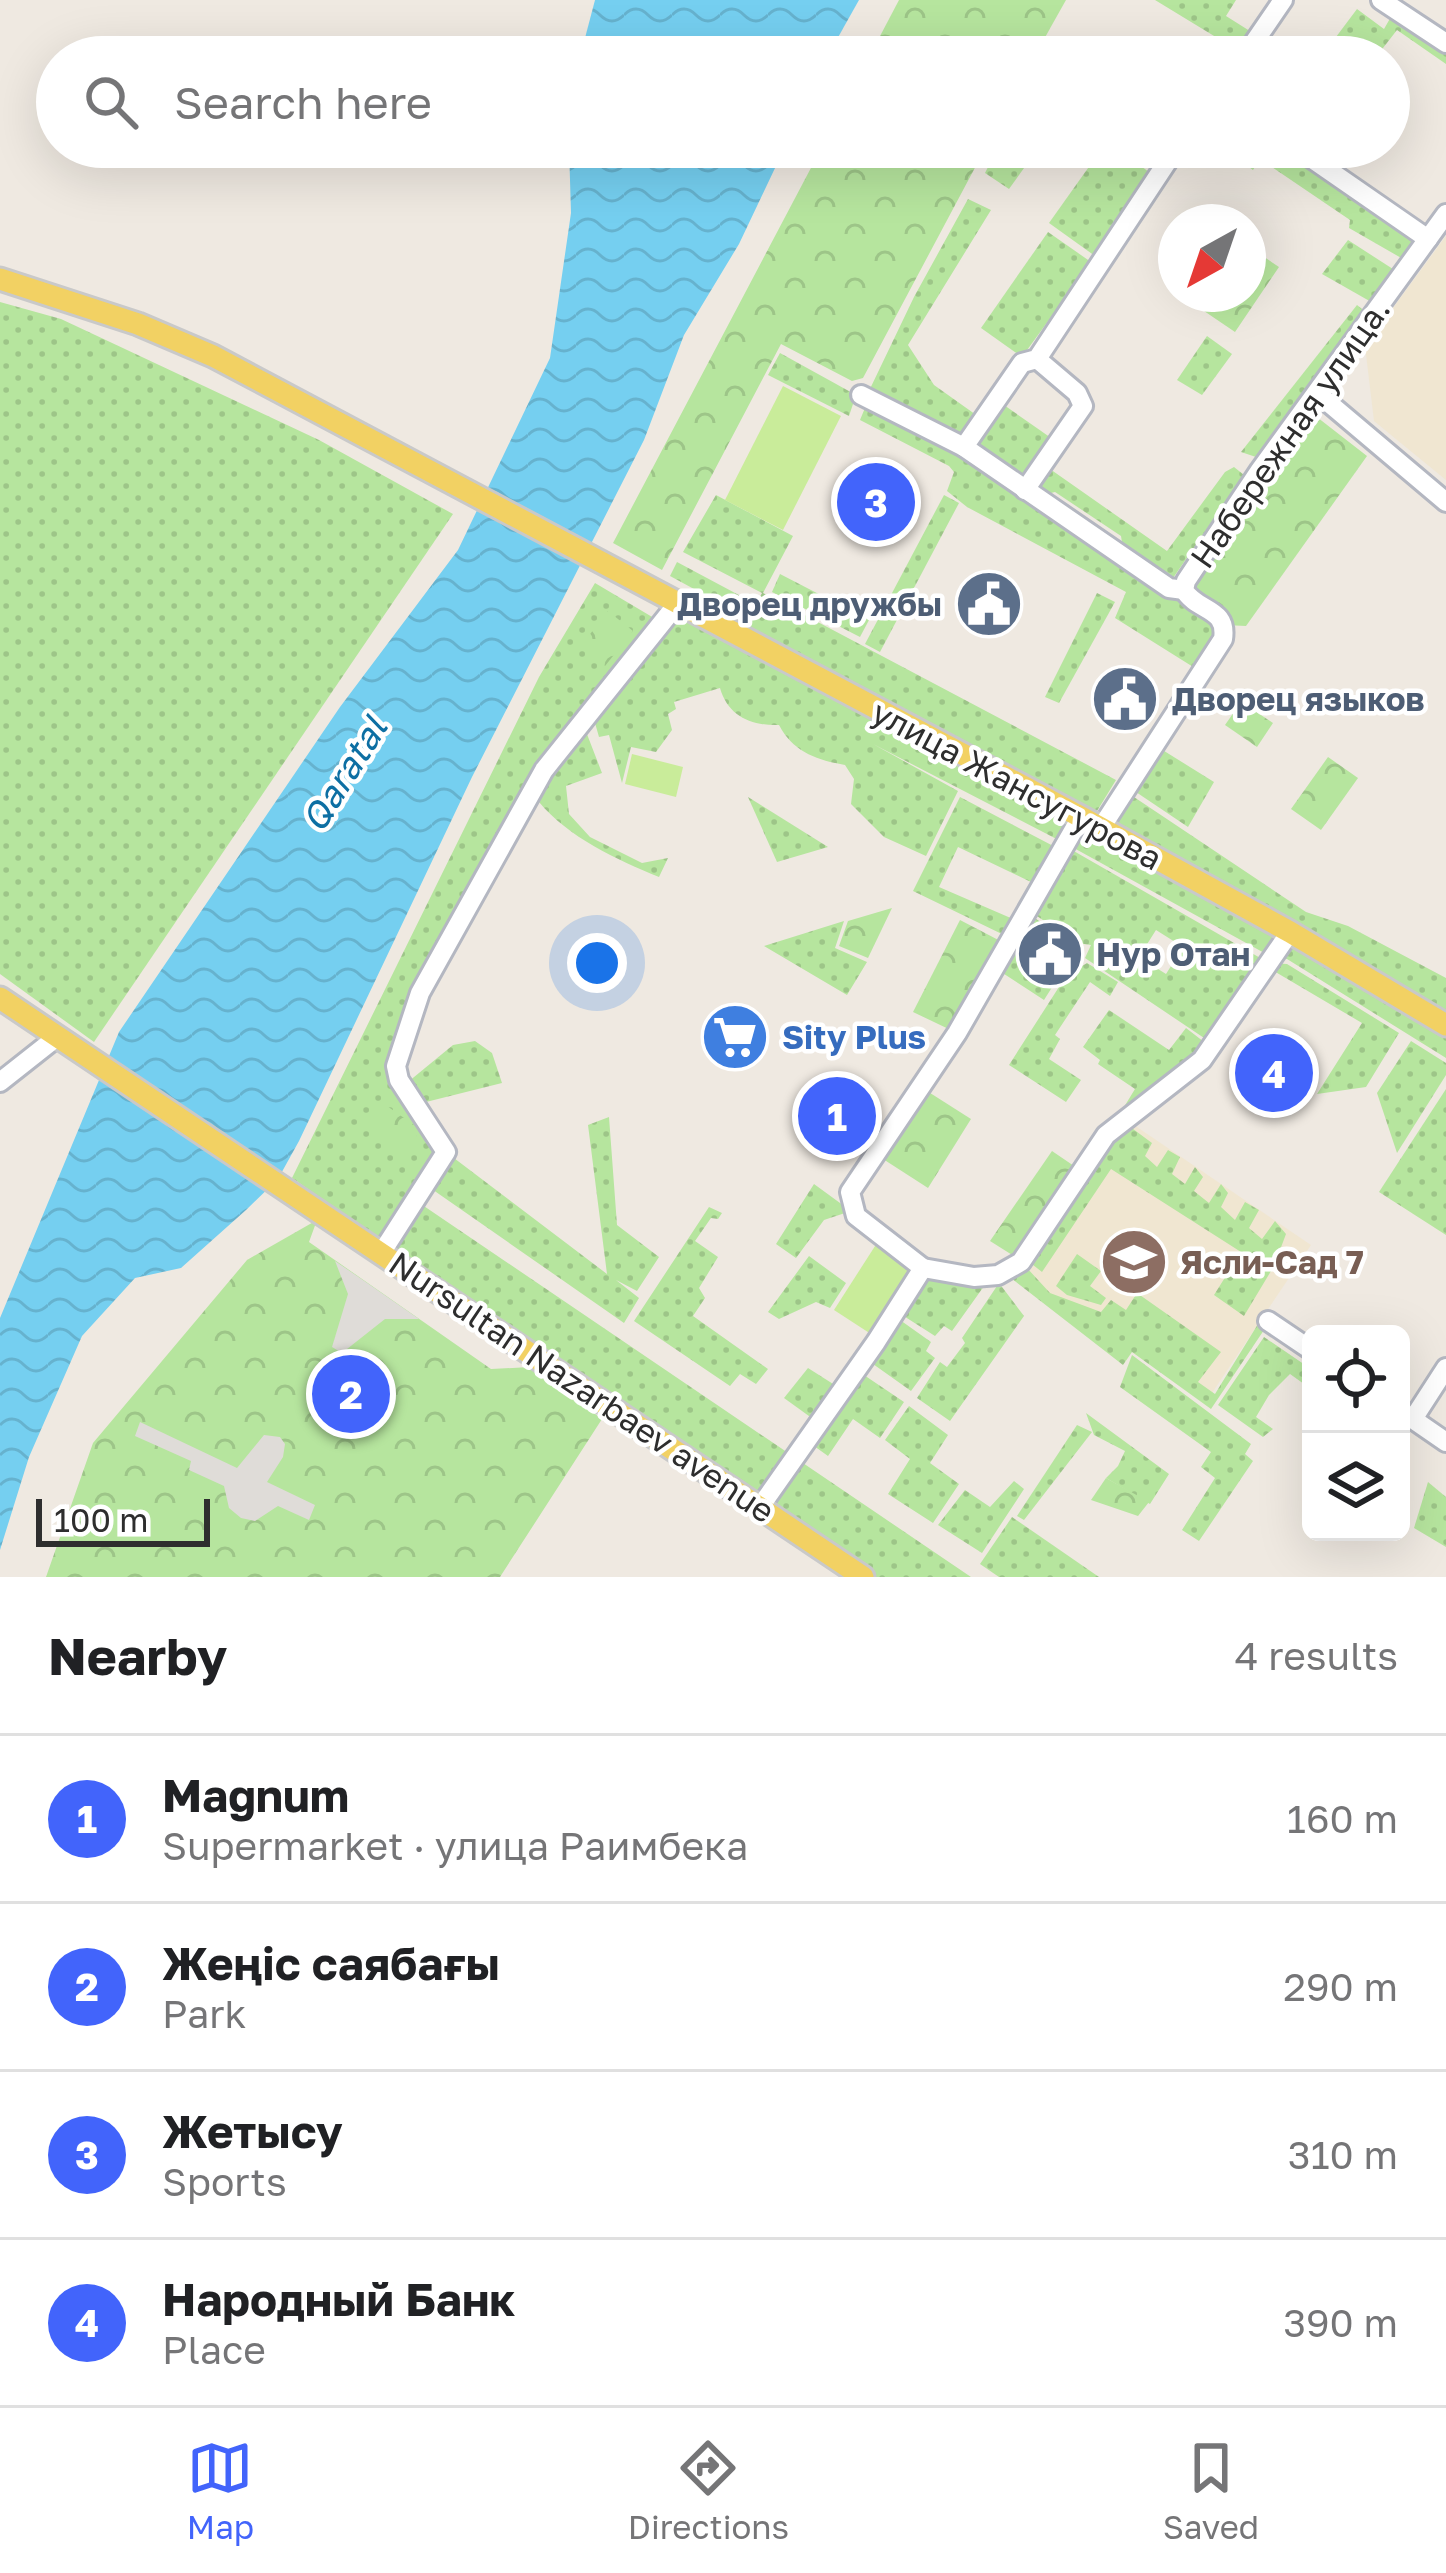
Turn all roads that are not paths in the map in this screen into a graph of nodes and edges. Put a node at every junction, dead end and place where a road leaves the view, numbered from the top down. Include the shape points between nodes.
1 (1283, 0) edge
2 (1381, 0) edge
3 (1258, 36) edge
4 (1446, 43) edge
5 (1164, 168) edge
6 (1325, 168) edge
7 (1446, 214) edge
8 (1428, 239) junction
9 (0, 279) edge
10 (1037, 359) junction
11 (1317, 394) junction
12 (861, 395) dead end
13 (964, 447) junction
14 (1025, 490) junction
15 (1446, 502) edge
16 (1184, 590) junction
17 (677, 604) junction
18 (1091, 823) junction
19 (1290, 932) junction
20 (0, 998) edge
21 (1446, 1025) edge
22 (57, 1037) junction
23 (0, 1082) edge
24 (382, 1252) junction
25 (923, 1268) junction
26 (1268, 1321) dead end
27 (1302, 1344) edge
28 (1446, 1368) edge
29 (1410, 1411) edge
30 (1410, 1417) edge
31 (1446, 1442) edge
32 (760, 1507) junction
33 (863, 1577) edge

1 - 3 street
2 - 4 street
5 - 10 street
6 - 8 street
7 - 8 street, Набережная улица.
8 - 11 street, Набережная улица.
9 - 17 main road, улица Жансугурова via 213,356
10 - 13 street via 1022,363
10 - 14 street via 1083,406
11 - 15 street
11 - 16 street, Набережная улица.
12 - 13 street
13 - 14 street
14 - 16 street via 1169,588
16 - 18 street, Набережная улица. via 1219,614 1223,639
17 - 18 main road, улица Жансугурова
17 - 24 street via 544,770 420,994 396,1066 446,1152
18 - 19 main road, улица Жансугурова
18 - 25 street, Набережная улица. via 850,1192 856,1216
19 - 21 main road, улица Жансугурова
19 - 25 street via 1202,1060 1106,1135 1021,1262 998,1276
20 - 22 main road, Nursultan Nazarbaev avenue
22 - 23 street
22 - 24 main road, Nursultan Nazarbaev avenue
24 - 32 main road, Nursultan Nazarbaev avenue
25 - 32 street
26 - 27 street
28 - 29 street
30 - 31 street
32 - 33 main road, Nursultan Nazarbaev avenue

